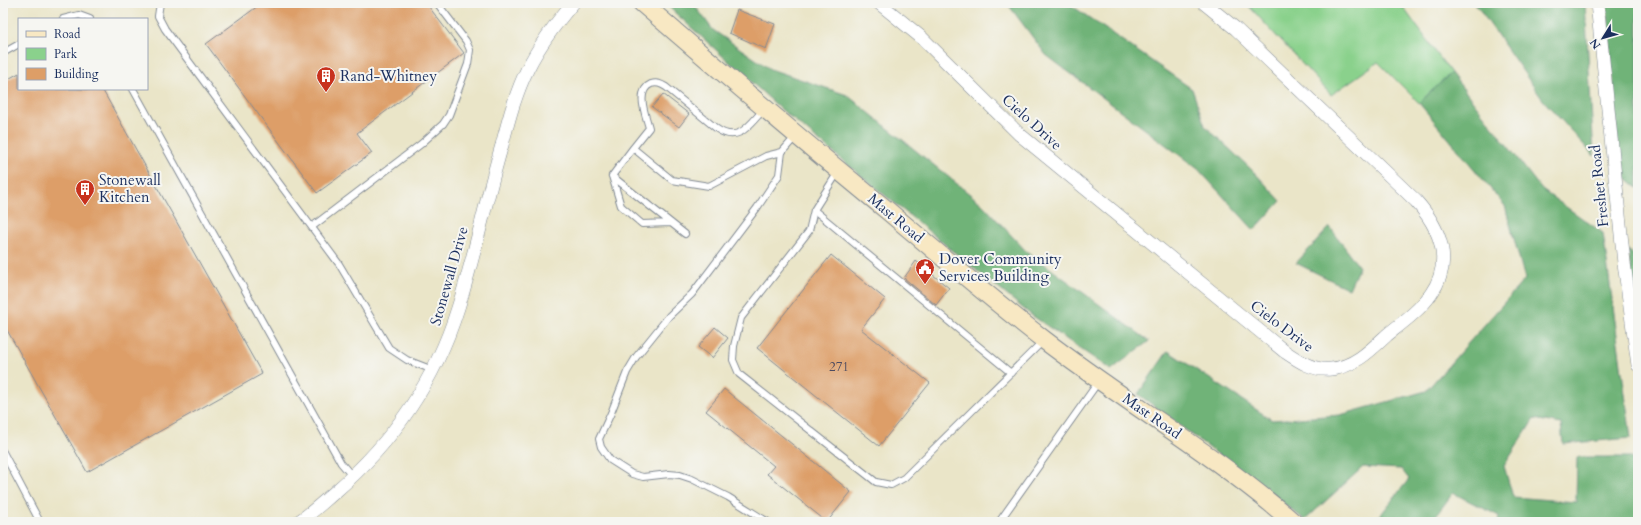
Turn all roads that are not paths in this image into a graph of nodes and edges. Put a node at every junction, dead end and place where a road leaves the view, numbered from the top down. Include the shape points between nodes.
1 (160, 3) edge
2 (437, 3) edge
3 (573, 3) edge
4 (642, 3) edge
5 (879, 3) edge
6 (1204, 3) edge
7 (1597, 3) edge
8 (67, 18) edge
9 (87, 18) edge
10 (18, 44) edge
11 (3, 52) edge
12 (134, 90) edge
13 (764, 109) junction
14 (796, 136) junction
15 (633, 148) junction
16 (782, 152) junction
17 (839, 171) junction
18 (612, 176) junction
19 (814, 210) junction
20 (670, 223) junction
21 (313, 226) junction
22 (685, 234) dead end
23 (1044, 339) junction
24 (1638, 365) edge
25 (433, 370) junction
26 (1011, 373) junction
27 (1100, 380) junction
28 (3, 452) edge
29 (352, 476) junction
30 (40, 522) edge
31 (298, 522) edge
32 (768, 522) edge
33 (999, 522) edge
34 (1293, 522) edge

1 - 21 lane via 158,16 165,29
2 - 21 lane via 470,50 468,64 449,115 421,144
3 - 25 street, Stonewall Drive via 544,41 519,89 498,156 458,308
4 - 13 street, Mast Road
5 - 6 street, Cielo Drive via 922,38 1025,139 1284,351 1296,360 1313,367 1344,367 1364,355 1432,294 1441,273 1443,250 1440,237 1435,225 1416,201 1236,29
7 - 24 street, Freshet Road via 1622,247
8 - 9 lane via 79,15
10 - 11 lane
12 - 29 lane via 341,463
13 - 14 street, Mast Road
13 - 15 lane via 745,130 737,134 727,134 662,84 653,84 645,89 643,97 649,128
14 - 16 lane
14 - 17 street, Mast Road
15 - 16 lane via 672,180 709,186 766,156
15 - 18 lane
16 - 32 lane via 779,175 757,208 692,294 669,316 626,372 599,439 600,447 610,460 632,474 643,477 669,474 692,479 728,497
17 - 19 lane
17 - 23 street, Mast Road
18 - 20 lane
18 - 20 lane via 621,206 642,224
19 - 26 lane
19 - 26 lane via 809,231 741,318 733,360 739,374 876,482 891,485 904,478
20 - 22 lane
21 - 25 lane via 389,348 407,360
23 - 26 lane
23 - 27 street, Mast Road
25 - 29 street, Stonewall Drive via 397,428
27 - 33 lane
27 - 34 street, Mast Road via 1230,471
28 - 30 lane
29 - 31 street, Stonewall Drive

